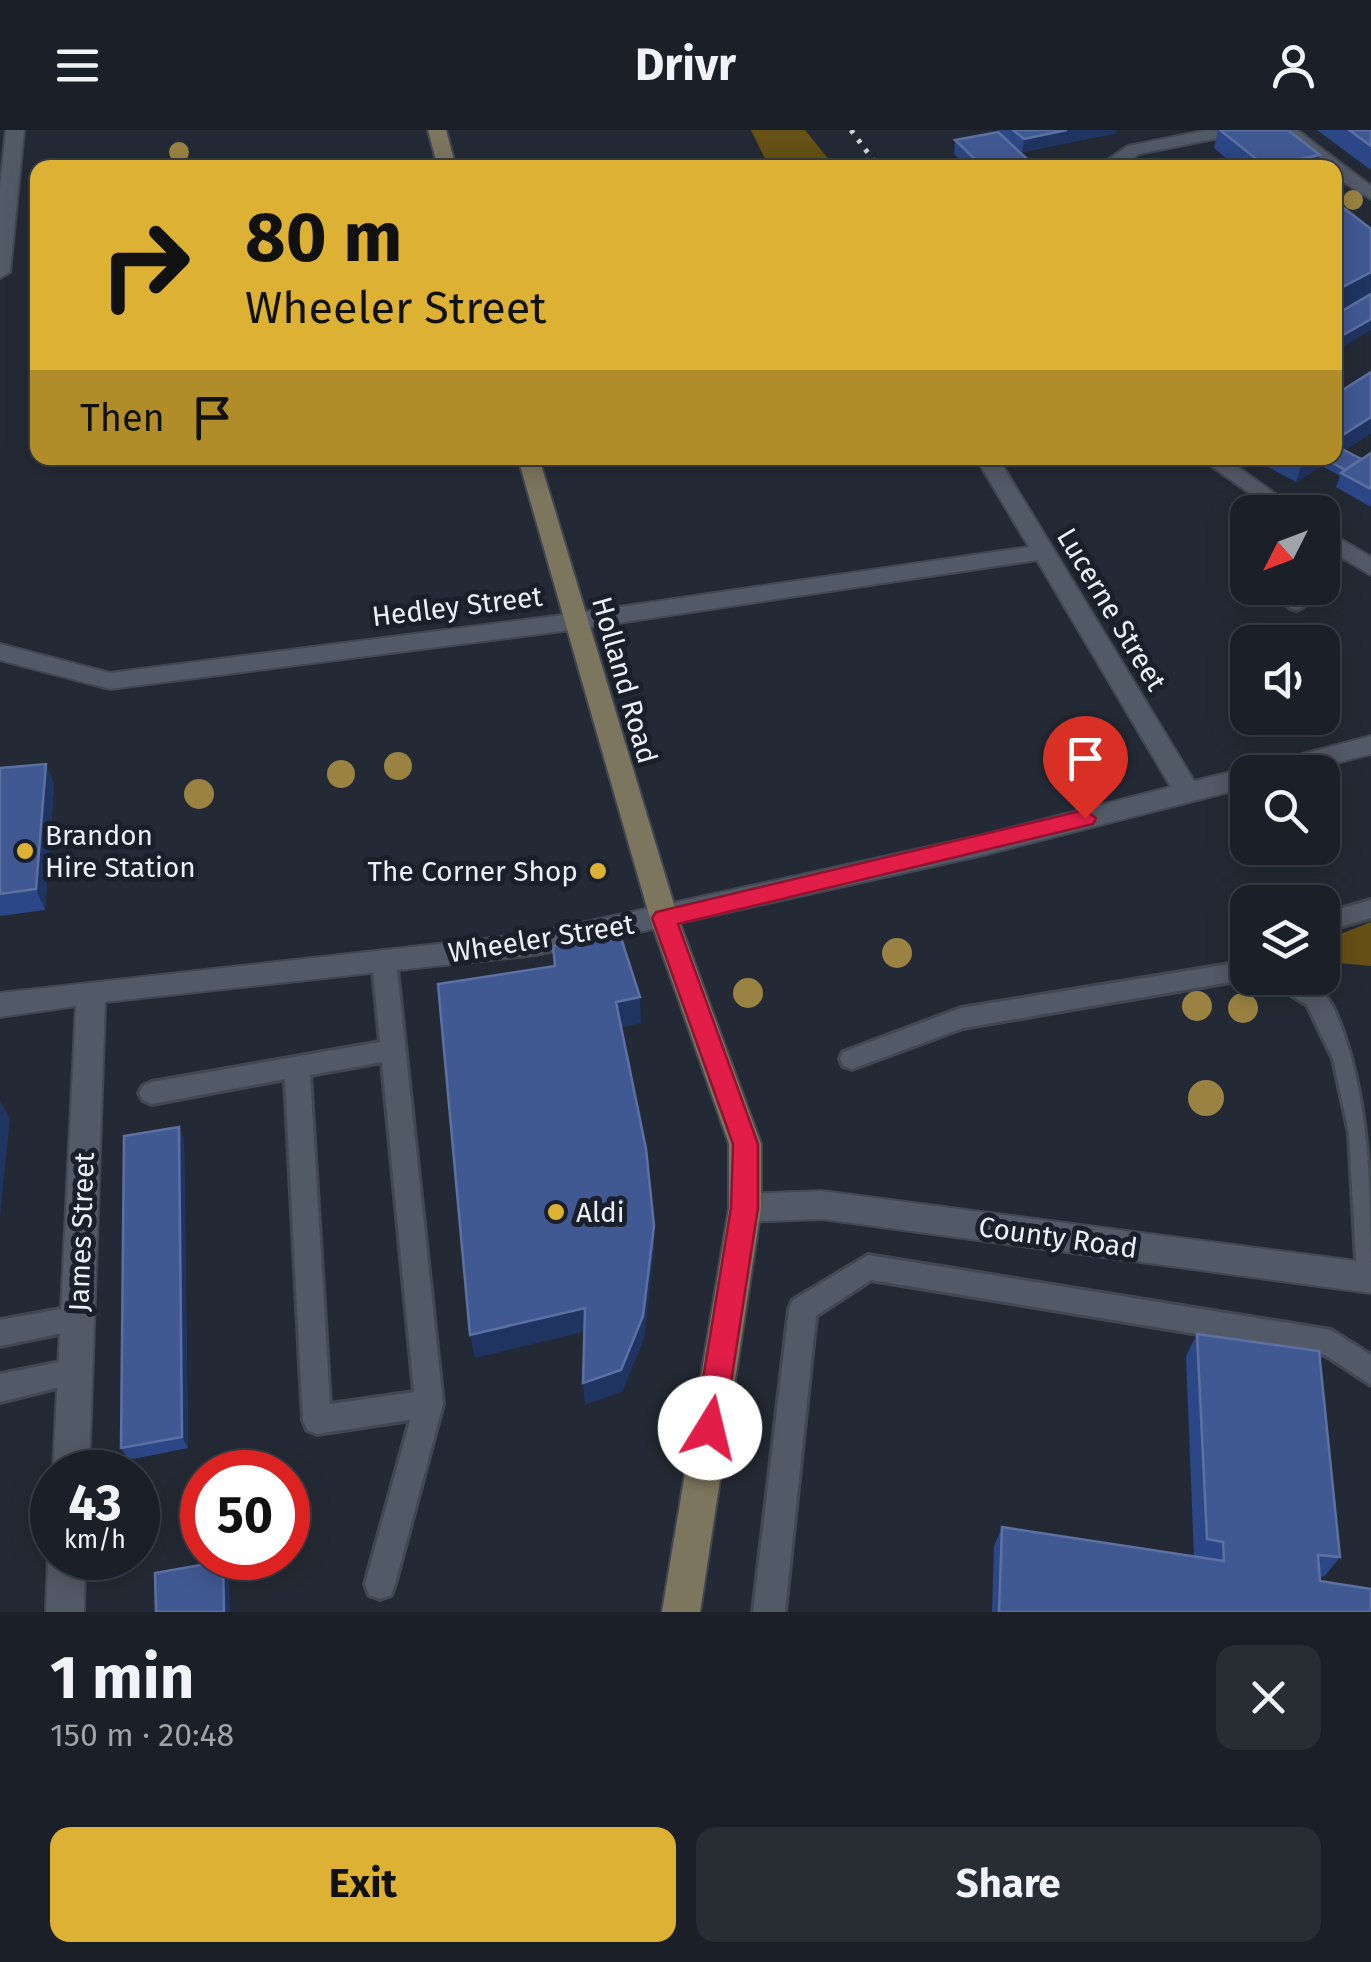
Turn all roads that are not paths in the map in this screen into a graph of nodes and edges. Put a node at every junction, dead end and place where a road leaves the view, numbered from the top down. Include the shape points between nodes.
1 (16, 130) edge
2 (437, 130) edge
3 (1286, 130) edge
4 (1224, 132) edge
5 (445, 160) edge
6 (1117, 160) edge
7 (1324, 160) edge
8 (1342, 174) edge
9 (1371, 194) edge
10 (0, 262) edge
11 (0, 272) edge
12 (530, 465) edge
13 (991, 465) edge
14 (1221, 465) edge
15 (1265, 495) edge
16 (1340, 546) edge
17 (1043, 552) junction
18 (1371, 568) edge
19 (578, 621) junction
20 (0, 652) edge
21 (1371, 745) edge
22 (1333, 755) edge
23 (1230, 781) edge
24 (1187, 792) junction
25 (1371, 909) edge
26 (664, 918) junction
27 (1340, 918) edge
28 (384, 960) junction
29 (1230, 973) edge
30 (91, 992) junction
31 (1314, 995) edge
32 (0, 1005) edge
33 (393, 1050) junction
34 (852, 1059) dead end
35 (296, 1067) junction
36 (152, 1094) dead end
37 (744, 1208) junction
38 (1371, 1278) edge
39 (77, 1319) junction
40 (0, 1333) edge
41 (75, 1372) junction
42 (1371, 1372) edge
43 (0, 1388) edge
44 (429, 1404) junction
45 (71, 1450) edge
46 (66, 1580) edge
47 (380, 1584) dead end
48 (65, 1612) edge
49 (681, 1612) edge
50 (769, 1612) edge

1 - 10 street
2 - 5 main road
3 - 7 street
4 - 6 street via 1134,150
8 - 9 street
10 - 11 street
12 - 19 main road, Holland Road
13 - 17 street, Lucerne Street
14 - 15 street
16 - 18 street
17 - 19 street, Hedley Street
17 - 24 street, Lucerne Street
19 - 20 street, Hedley Street via 110,681
19 - 26 main road, Holland Road
21 - 22 street
23 - 24 street, Wheeler Street
24 - 26 street, Wheeler Street
25 - 27 lane
26 - 28 street, Wheeler Street via 536,944
26 - 37 main road, Holland Road via 746,1144
28 - 30 street, Wheeler Street
28 - 33 lane
29 - 34 lane via 961,1018
30 - 32 street, Wheeler Street
30 - 39 street, James Street
31 - 38 lane via 1342,1046 1368,1160
33 - 35 lane
33 - 44 lane
35 - 36 lane
35 - 44 lane via 317,1420
37 - 38 street, County Road via 822,1206
37 - 49 main road, Holland Road
39 - 40 lane
39 - 41 street, James Street
41 - 43 lane
41 - 45 street, James Street
42 - 50 lane via 1331,1343 868,1266 802,1309
44 - 47 lane
46 - 48 street

